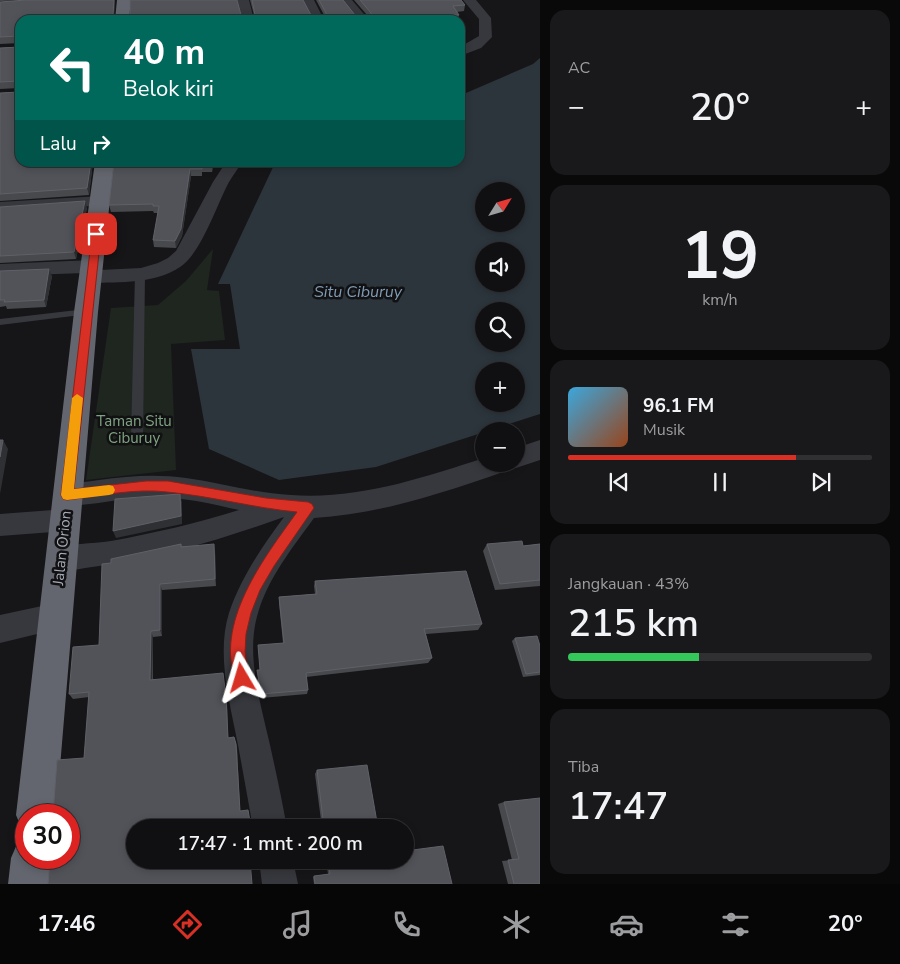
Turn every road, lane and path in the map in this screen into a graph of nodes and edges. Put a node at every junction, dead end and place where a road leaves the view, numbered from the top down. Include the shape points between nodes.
1 (124, 0) edge
2 (242, 0) edge
3 (308, 0) edge
4 (346, 0) edge
5 (469, 0) edge
6 (122, 15) edge
7 (246, 15) edge
8 (316, 15) edge
9 (359, 15) edge
10 (465, 50) edge
11 (104, 167) edge
12 (231, 167) edge
13 (100, 201) junction
14 (0, 207) edge
15 (0, 270) edge
16 (92, 272) junction
17 (140, 273) junction
18 (86, 312) junction
19 (0, 322) edge
20 (137, 438) dead end
21 (540, 450) edge
22 (525, 455) edge
23 (475, 471) edge
24 (297, 507) junction
25 (66, 508) junction
26 (0, 525) edge
27 (60, 559) junction
28 (56, 617) junction
29 (0, 629) edge
30 (37, 804) edge
31 (268, 819) edge
32 (30, 869) edge
33 (278, 869) edge
34 (29, 884) edge
35 (280, 884) edge

1 - 6 highway
2 - 7 street
3 - 8 street
4 - 9 street
5 - 10 street via 485,18 486,37
11 - 13 highway, Jalan Orion
12 - 17 street via 184,254 175,264 158,272
13 - 14 street
13 - 16 highway, Jalan Orion
15 - 16 street
16 - 17 street
16 - 18 highway, Jalan Orion
17 - 20 lane
18 - 19 lane
18 - 25 highway, Jalan Orion
21 - 22 street
23 - 24 street via 409,492 347,505
24 - 25 street via 168,486 146,486
24 - 27 street via 200,534
24 - 31 street via 255,586 239,634 238,652 244,692
25 - 26 street
25 - 27 highway, Jalan Orion
27 - 28 highway, Jalan Orion
28 - 29 street
28 - 30 highway, Jalan Orion
32 - 34 highway
33 - 35 street

